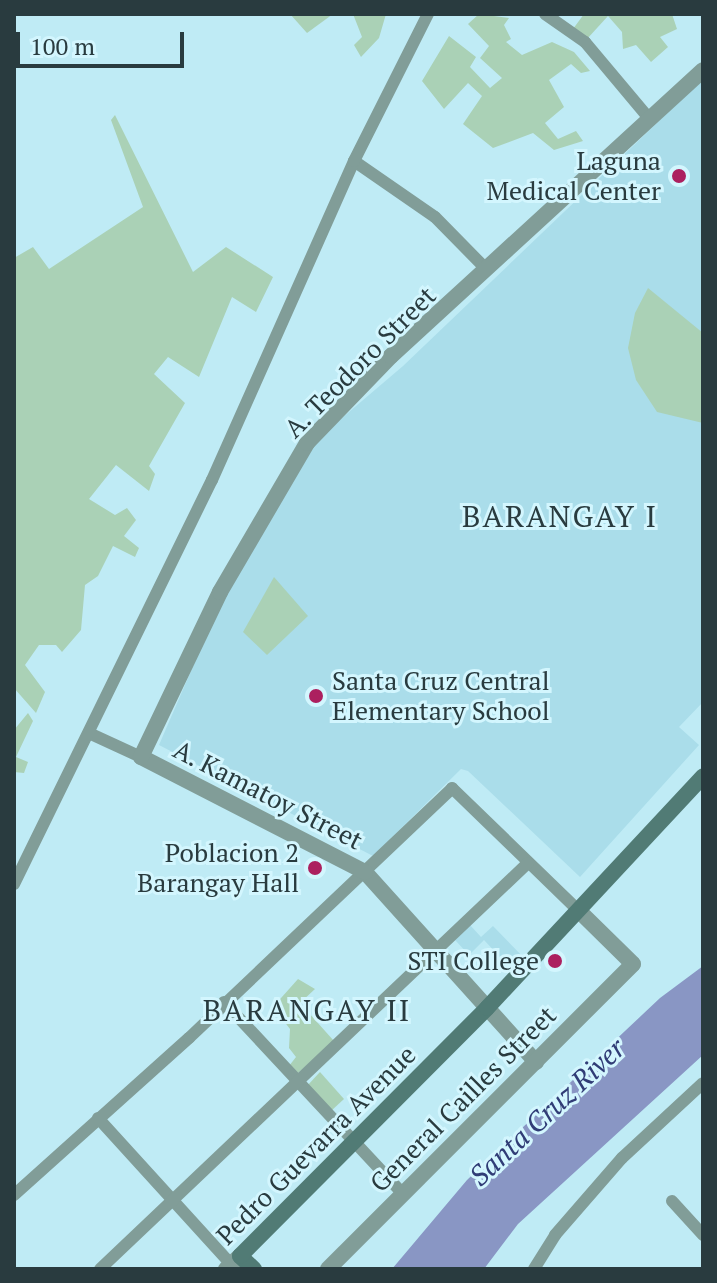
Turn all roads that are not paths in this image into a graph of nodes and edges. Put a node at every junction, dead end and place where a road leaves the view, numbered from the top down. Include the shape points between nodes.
1 (428, 14) edge
2 (545, 14) edge
3 (703, 70) edge
4 (648, 117) junction
5 (354, 161) junction
6 (487, 270) junction
7 (91, 734) junction
8 (141, 757) junction
9 (703, 776) edge
10 (528, 863) junction
11 (365, 872) junction
12 (14, 884) edge
13 (580, 912) junction
14 (435, 950) junction
15 (224, 1002) junction
16 (487, 1008) junction
17 (536, 1062) junction
18 (297, 1081) junction
19 (703, 1083) edge
20 (98, 1118) junction
21 (354, 1143) junction
22 (402, 1193) junction
23 (14, 1195) edge
24 (174, 1200) junction
25 (672, 1201) dead end
26 (703, 1235) edge
27 (232, 1263) edge
28 (100, 1269) edge
29 (254, 1269) edge
30 (328, 1269) edge
31 (534, 1269) edge

1 - 5 street
2 - 4 street via 585,42
3 - 4 street, A. Teodoro Street
4 - 6 street, A. Teodoro Street
5 - 6 street via 435,217
5 - 7 street via 212,480
6 - 8 street, A. Teodoro Street via 307,443 220,592
7 - 8 street, A. Kamatoy Street
7 - 12 street
8 - 11 street, A. Kamatoy Street
9 - 13 main road, Pedro Guevarra Avenue
10 - 11 street via 452,788
10 - 13 street
10 - 14 street
11 - 14 street, A. Kamatoy Street
11 - 15 street
13 - 16 main road, Pedro Guevarra Avenue
13 - 17 street, General Cailles Street via 633,964
14 - 16 street, A. Kamatoy Street
14 - 18 street
15 - 18 street
15 - 20 street
16 - 17 street, A. Kamatoy Street
16 - 21 main road, Pedro Guevarra Avenue
17 - 22 street, General Cailles Street
18 - 21 street
18 - 24 street
19 - 31 street via 622,1158 555,1235
20 - 23 street
20 - 24 street
21 - 22 street
21 - 27 main road, Pedro Guevarra Avenue
22 - 30 street, General Cailles Street
24 - 27 street
24 - 28 street
25 - 26 street
27 - 29 main road

